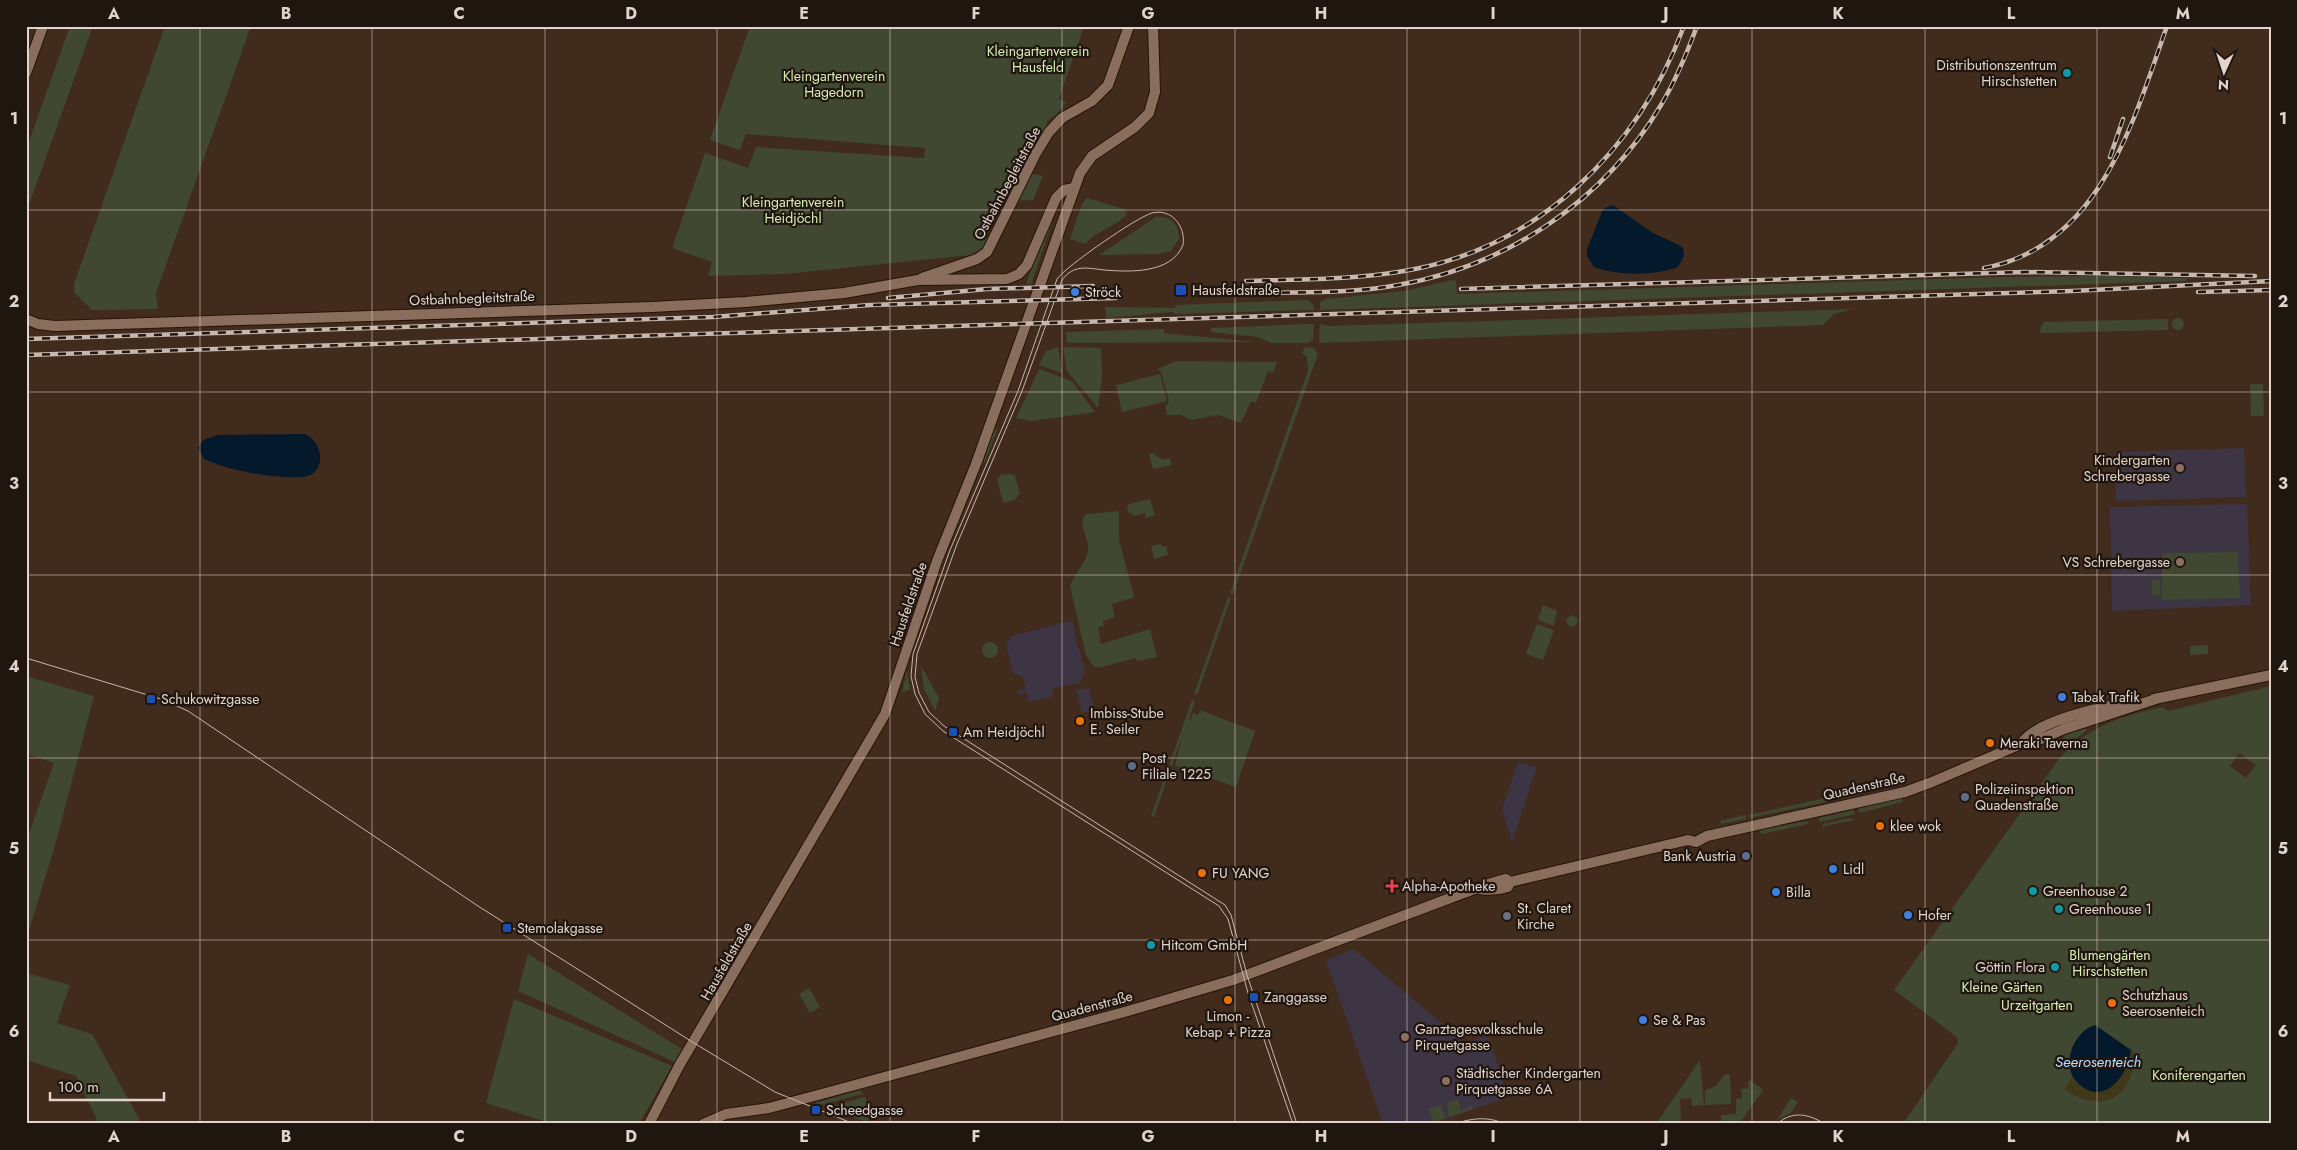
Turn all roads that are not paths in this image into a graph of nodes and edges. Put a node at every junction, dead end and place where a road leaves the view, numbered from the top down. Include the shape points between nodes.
1 (43, 26) edge
2 (1129, 26) edge
3 (1153, 26) edge
4 (26, 73) edge
5 (1074, 188) junction
6 (918, 280) junction
7 (26, 319) edge
8 (2271, 675) edge
9 (649, 1124) edge
10 (703, 1124) edge

1 - 4 street
2 - 6 street, Ostbahnbegleitstraße via 1108,85 1092,101 1062,118 1049,132 987,252
3 - 5 street, Hausfeldstraße via 1155,92 1149,113 1092,156
5 - 6 street, Ostbahnbegleitstraße via 1064,190 1054,201 1027,265 1014,277 984,281
5 - 9 street, Hausfeldstraße via 976,464 937,561 887,709
6 - 7 street, Ostbahnbegleitstraße via 844,293 652,307 55,326
8 - 10 street, Quadenstraße via 2072,715 2026,736 2021,744 1905,792 1707,836 1701,832 1688,840 1510,882 1506,879 1490,883 1233,980 794,1102 726,1114

